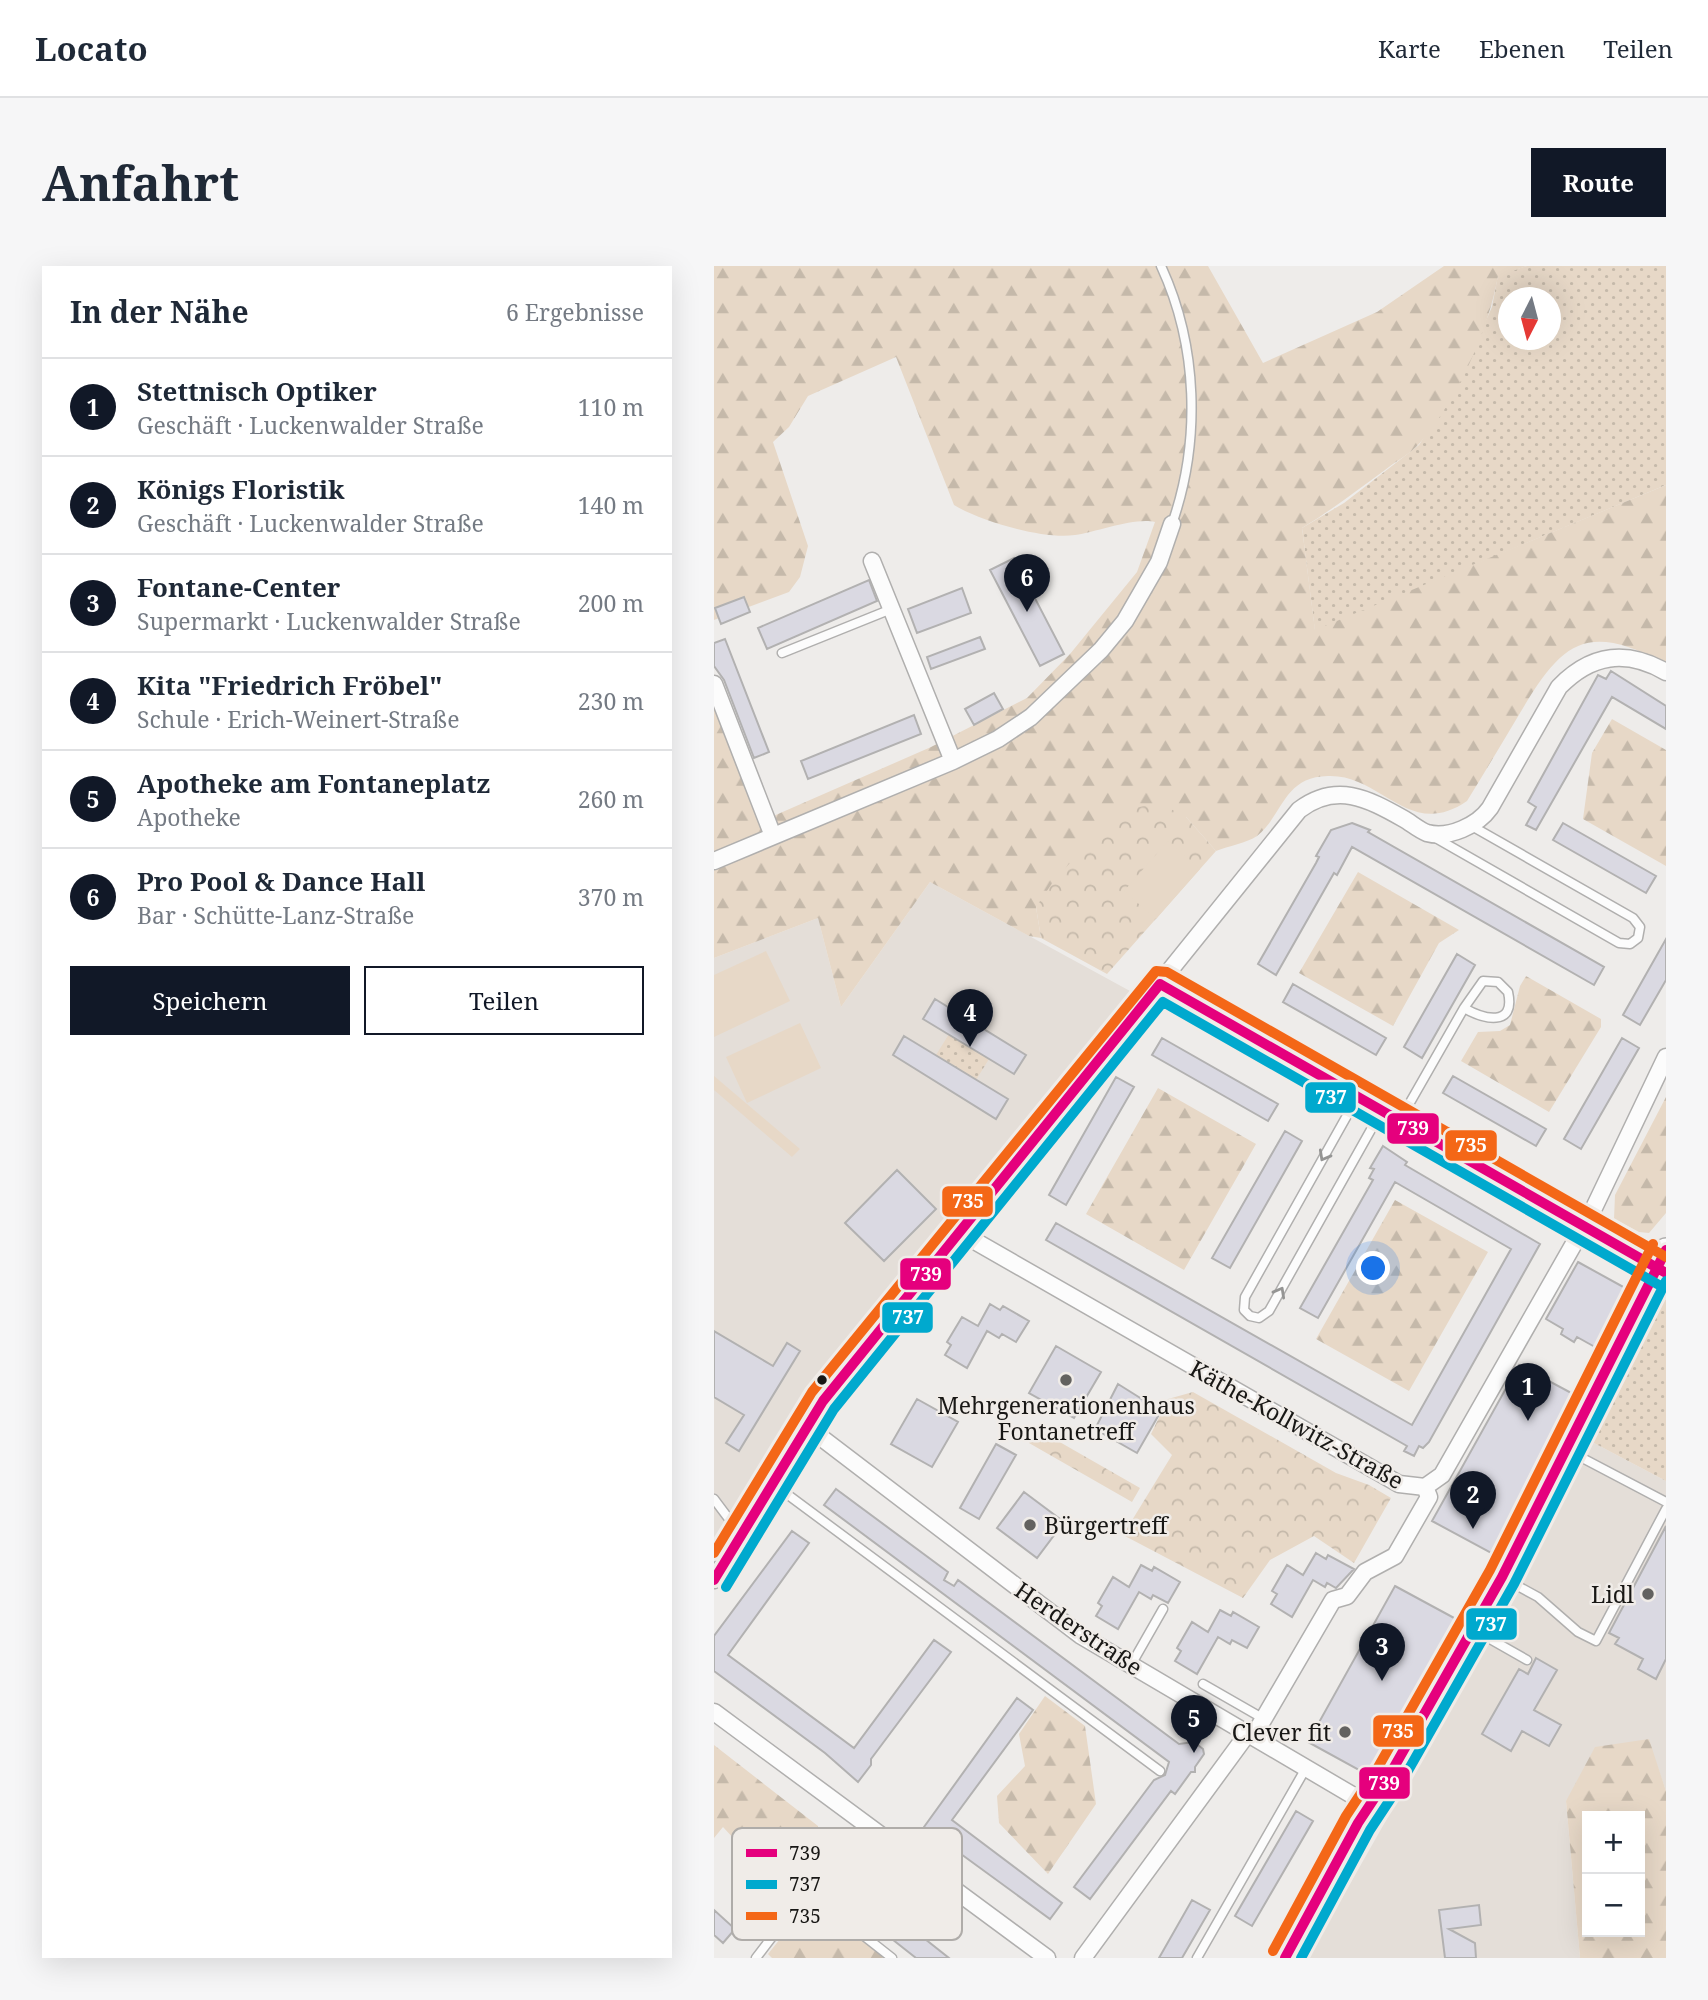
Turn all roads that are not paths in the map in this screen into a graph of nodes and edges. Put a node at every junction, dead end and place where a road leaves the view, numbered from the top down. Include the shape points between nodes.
1 (1161, 266) edge
2 (1172, 524) joint
3 (872, 561) dead end
4 (889, 610) junction
5 (782, 653) dead end
6 (1666, 672) edge
7 (714, 684) edge
8 (953, 761) junction
9 (1470, 825) junction
10 (1428, 833) junction
11 (773, 836) junction
12 (714, 861) edge
13 (1160, 984) junction
14 (1464, 1008) junction
15 (1666, 1057) edge
16 (1357, 1096) junction
17 (1382, 1110) junction
18 (1400, 1120) junction
19 (1583, 1226) junction
20 (960, 1232) junction
21 (1663, 1264) edge
22 (806, 1426) junction
23 (1566, 1450) junction
24 (772, 1483) junction
25 (1425, 1487) junction
26 (714, 1499) edge
27 (1666, 1502) edge
28 (1666, 1509) edge
29 (741, 1535) junction
30 (1502, 1577) junction
31 (714, 1580) edge
32 (1163, 1609) dead end
33 (1473, 1629) junction
34 (1527, 1660) dead end
35 (1131, 1665) junction
36 (1203, 1684) dead end
37 (714, 1712) edge
38 (1264, 1719) junction
39 (1251, 1735) junction
40 (1307, 1768) junction
41 (1160, 1771) dead end
42 (1369, 1805) junction
43 (871, 1828) edge
44 (962, 1895) edge
45 (770, 1940) edge
46 (869, 1940) edge
47 (756, 1958) edge
48 (892, 1958) edge
49 (1047, 1958) edge
50 (1083, 1958) edge
51 (1197, 1958) edge
52 (1285, 1958) edge

1 - 2 lane via 1174,294 1190,367 1188,463
2 - 8 street via 1141,597 1101,650 1031,717
3 - 4 street
4 - 5 lane
4 - 8 street
6 - 9 street via 1644,661 1615,657 1595,660 1576,672 1559,687 1490,808
7 - 11 street
8 - 11 street
9 - 10 street
9 - 10 lane via 1633,919 1640,927 1639,938 1630,944 1619,943
10 - 13 street via 1352,794 1308,803
11 - 12 street
13 - 16 street
13 - 20 street
14 - 14 lane via 1493,1020 1505,1012 1510,999 1498,982 1483,981
14 - 18 lane
15 - 19 street, Käthe-Kollwitz-Straße
16 - 17 street
16 -> 17 lane via 1245,1297 1244,1310 1250,1316 1258,1318 1269,1311
17 - 18 street
18 - 19 street
19 - 21 street
19 - 25 street, Käthe-Kollwitz-Straße via 1442,1475
20 - 22 street
20 - 25 street, Käthe-Kollwitz-Straße via 1399,1484
21 - 23 main road
22 - 24 street
22 - 35 street, Herderstraße via 1073,1630
23 - 27 lane
23 - 30 main road
24 - 29 street
24 - 41 lane
25 - 38 street via 1429,1497 1395,1556 1365,1572 1347,1596 1333,1600
26 - 29 lane
28 - 30 lane via 1596,1641 1578,1632 1538,1597
29 - 31 street
30 - 33 main road
32 - 35 lane
33 - 34 lane
33 - 42 main road
35 - 39 street, Herderstraße
36 - 38 lane
37 - 43 street
38 - 39 street
39 - 40 street, Herderstraße
39 - 50 street
40 - 42 street, Herderstraße
40 - 51 lane
42 - 52 main road
44 - 49 street
45 - 47 lane
46 - 48 lane

